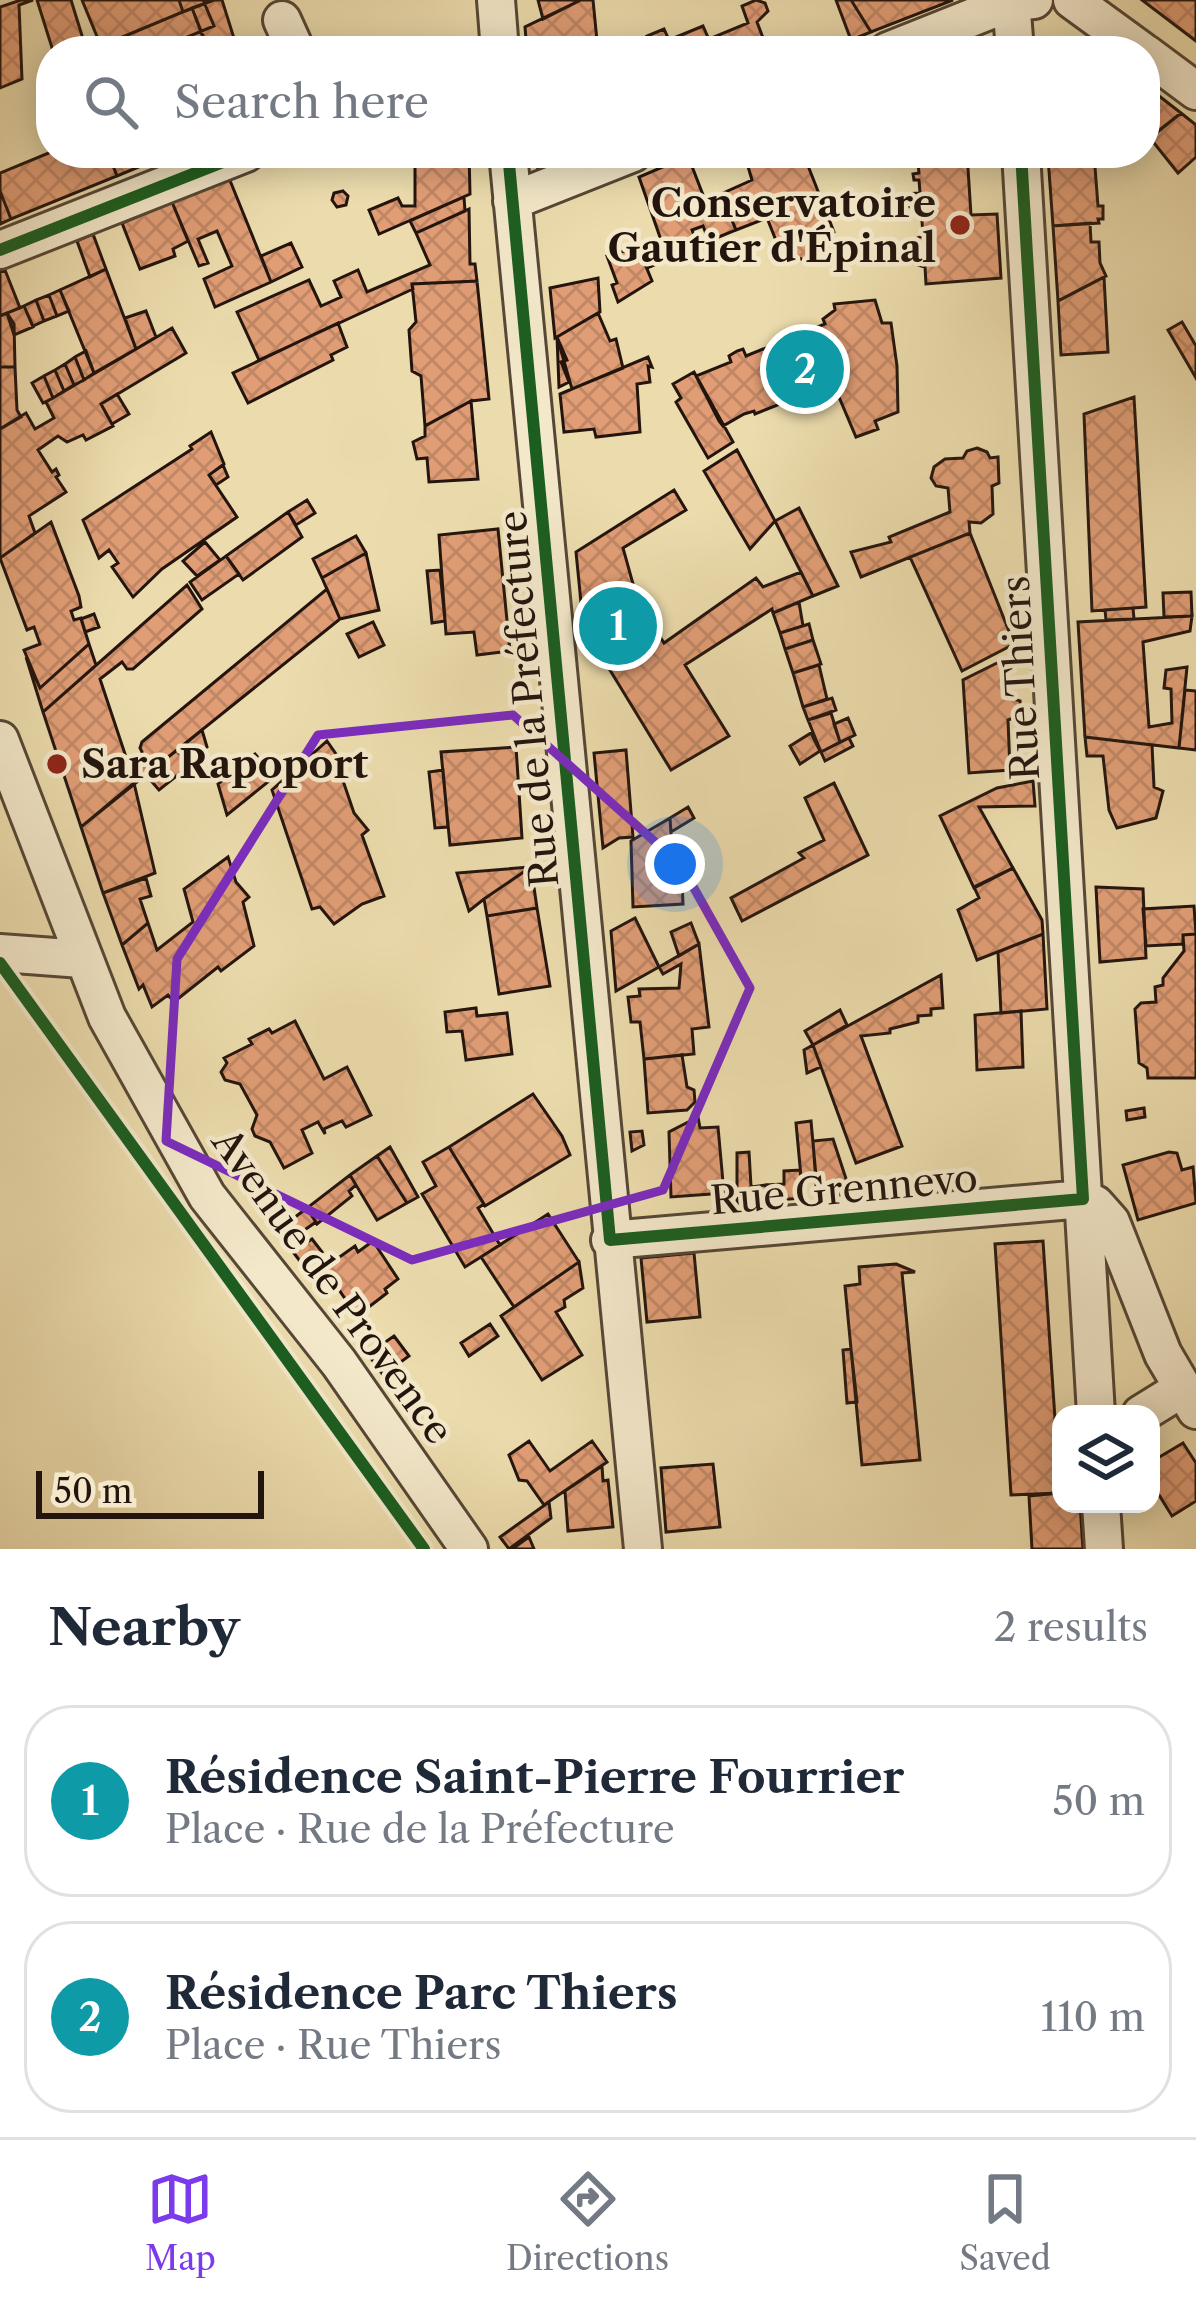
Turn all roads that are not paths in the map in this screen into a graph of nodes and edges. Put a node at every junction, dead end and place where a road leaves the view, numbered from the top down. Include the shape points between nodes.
1 (496, 0) edge
2 (1072, 0) edge
3 (1018, 1) edge
4 (499, 36) edge
5 (927, 36) edge
6 (1016, 36) edge
7 (1121, 36) edge
8 (1160, 65) edge
9 (1196, 91) edge
10 (208, 168) edge
11 (509, 168) edge
12 (595, 168) edge
13 (1022, 168) edge
14 (512, 201) junction
15 (0, 250) edge
16 (0, 740) edge
17 (0, 953) edge
18 (82, 959) junction
19 (1083, 1198) junction
20 (610, 1240) junction
21 (1190, 1399) edge
22 (1095, 1405) edge
23 (1160, 1408) edge
24 (1102, 1513) edge
25 (469, 1549) edge
26 (643, 1549) edge
27 (1104, 1549) edge

1 - 4 street
2 - 7 street
3 - 5 street
3 - 6 street
8 - 9 street
10 - 15 street
11 - 14 street, Rue de la Préfecture
12 - 14 street
13 - 19 street, Rue Thiers
14 - 20 street, Rue de la Préfecture
16 - 18 street, Avenue de Provence
17 - 18 street
18 - 25 street, Avenue de Provence via 207,1196 339,1363
19 - 20 street, Rue Grennevo
19 - 21 street via 1111,1222 1163,1354
19 - 22 street, Rue Thiers
20 - 26 street, Rue de la Préfecture
21 - 23 street
24 - 27 street

